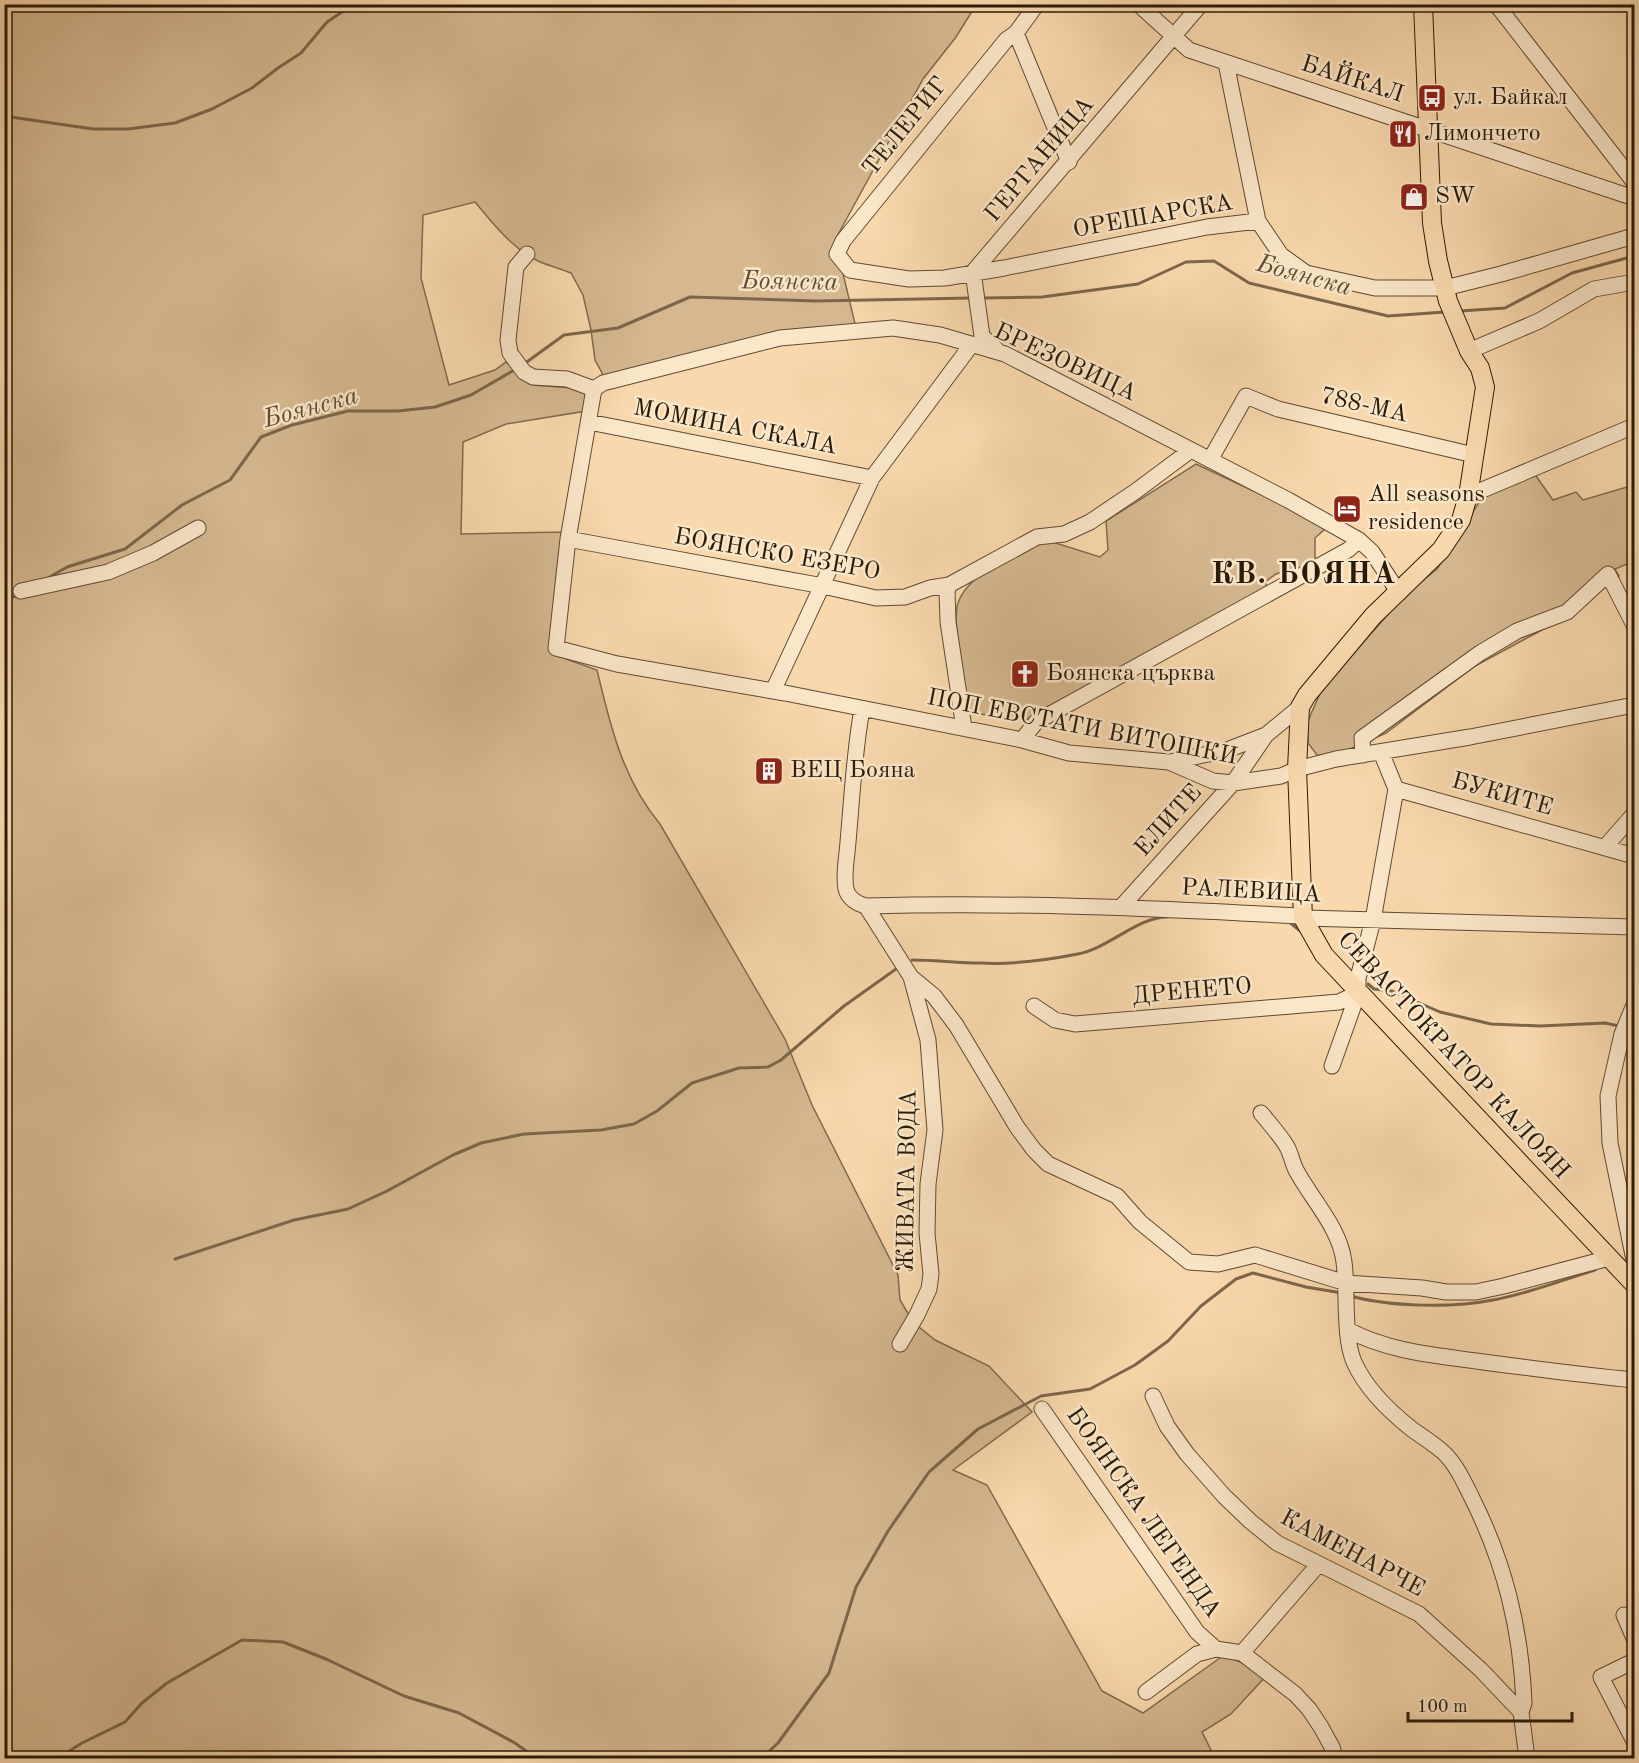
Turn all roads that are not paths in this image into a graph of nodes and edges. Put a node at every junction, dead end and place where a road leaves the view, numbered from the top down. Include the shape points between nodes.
1 (1037, 4) edge
2 (1138, 4) edge
3 (1201, 4) edge
4 (1423, 4) edge
5 (1496, 4) edge
6 (1016, 33) junction
7 (1172, 37) junction
8 (1226, 63) junction
9 (1428, 128) junction
10 (1069, 162) junction
11 (1635, 182) edge
12 (1635, 198) edge
13 (1258, 221) junction
14 (1635, 236) edge
15 (526, 254) dead end
16 (837, 254) joint
17 (973, 272) junction
18 (1635, 282) edge
19 (1446, 295) junction
20 (972, 344) junction
21 (1466, 344) junction
22 (1005, 354) junction
23 (594, 389) junction
24 (589, 422) junction
25 (1635, 426) edge
26 (1191, 450) junction
27 (1474, 455) junction
28 (1210, 460) junction
29 (872, 478) junction
30 (1468, 496) junction
31 (198, 528) dead end
32 (568, 539) junction
33 (1359, 540) junction
34 (950, 585) junction
35 (823, 586) junction
36 (21, 591) dead end
37 (1399, 593) junction
38 (1635, 625) edge
39 (773, 692) junction
40 (1635, 705) edge
41 (1300, 707) junction
42 (862, 709) junction
43 (964, 729) junction
44 (1266, 735) junction
45 (1022, 740) junction
46 (1381, 752) junction
47 (1363, 755) junction
48 (1169, 762) junction
49 (1297, 769) junction
50 (1233, 783) junction
51 (1396, 789) junction
52 (1635, 814) edge
53 (1605, 848) junction
54 (1635, 856) edge
55 (866, 906) junction
56 (1122, 906) junction
57 (1303, 918) junction
58 (1373, 920) junction
59 (1635, 927) edge
60 (911, 977) junction
61 (1358, 993) junction
62 (1635, 1005) edge
63 (1034, 1006) dead end
64 (1332, 1066) dead end
65 (1261, 1113) dead end
66 (1609, 1258) junction
67 (1635, 1260) edge
68 (1346, 1283) junction
69 (1635, 1284) edge
70 (1348, 1330) junction
71 (900, 1344) dead end
72 (1635, 1380) edge
73 (1153, 1396) dead end
74 (1042, 1409) dead end
75 (1318, 1565) junction
76 (1624, 1615) dead end
77 (1635, 1638) edge
78 (1216, 1649) junction
79 (1242, 1653) junction
80 (1635, 1661) edge
81 (1146, 1692) dead end
82 (1521, 1712) junction
83 (1635, 1741) edge
84 (1335, 1758) edge
85 (1527, 1758) edge

1 - 6 street, ТЕЛЕРИГ
2 - 7 street, БАЙКАЛ
3 - 7 street, ГЕРГАНИЦА
4 - 9 main road
5 - 11 street
6 - 10 street
6 - 16 street, ТЕЛЕРИГ via 1006,40 843,241
7 - 8 street, БАЙКАЛ via 1189,50
7 - 10 street, ГЕРГАНИЦА
8 - 9 street, БАЙКАЛ
8 - 13 street
9 - 12 street, БАЙКАЛ
9 - 19 main road via 1432,224
10 - 17 street, ГЕРГАНИЦА
13 - 17 street, ОРЕШАРСКА via 1207,227
13 - 19 street, ОРЕШАРСКА via 1281,255 1306,273 1375,288
14 - 19 street, ОРЕШАРСКА via 1501,274
15 - 23 street via 516,267 510,353 524,372 533,377 567,379
16 - 17 street, ОРЕШАРСКА via 850,270 909,279
17 - 22 street via 982,336
18 - 21 street via 1594,289 1539,321
19 - 21 main road
20 - 22 street, БРЕЗОВИЦА
20 - 23 street, БРЕЗОВИЦА via 893,328 780,338 603,383
20 - 29 street
21 - 27 main road via 1480,368 1485,387
22 - 26 street, БРЕЗОВИЦА
23 - 24 street
24 - 29 street, МОМИНА СКАЛА
24 - 32 street
25 - 30 street
26 - 28 street, БРЕЗОВИЦА
26 - 34 street, БОЯНСКО ЕЗЕРО via 1090,522 1064,534 1037,537
27 - 28 street, 788-МА via 1278,409 1246,396
27 - 30 main road
28 - 33 street, БРЕЗОВИЦА
29 - 35 street
30 - 37 main road via 1461,520 1449,539
31 - 36 street via 108,572
32 - 35 street, БОЯНСКО ЕЗЕРО
32 - 39 street, ПОП ЕВСТАТИ ВИТОШКИ via 556,648 617,664
33 - 37 street, БРЕЗОВИЦА via 1372,552
33 - 45 street via 1348,550 1036,722
34 - 35 street, БОЯНСКО ЕЗЕРО via 891,598
34 - 43 street via 948,622
35 - 39 street
37 - 41 main road via 1373,616
38 - 47 street via 1608,574 1567,612 1517,631 1480,652 1362,738
39 - 42 street, ПОП ЕВСТАТИ ВИТОШКИ
40 - 46 street, ПОП ЕВСТАТИ ВИТОШКИ
41 - 44 street
41 - 49 main road, СЕВАСТОКРАТОР КАЛОЯН
42 - 43 street, ПОП ЕВСТАТИ ВИТОШКИ
42 - 55 street via 846,888 854,901
43 - 45 street, ПОП ЕВСТАТИ ВИТОШКИ
44 - 48 street via 1227,750
44 - 50 street, ЕЛИТЕ
45 - 48 street, ПОП ЕВСТАТИ ВИТОШКИ via 1069,753
46 - 47 street, ПОП ЕВСТАТИ ВИТОШКИ
46 - 51 street
47 - 49 street, ПОП ЕВСТАТИ ВИТОШКИ
48 - 50 street, ПОП ЕВСТАТИ ВИТОШКИ via 1213,781
49 - 50 street, ПОП ЕВСТАТИ ВИТОШКИ via 1281,776
49 - 57 main road, СЕВАСТОКРАТОР КАЛОЯН
50 - 56 street, ЕЛИТЕ
51 - 53 street, БУКИТЕ
51 - 58 street
52 - 53 street
53 - 54 street, БУКИТЕ
55 - 56 street, РАЛЕВИЦА
55 - 60 street
56 - 57 street, РАЛЕВИЦА
57 - 58 street, РАЛЕВИЦА
57 - 61 main road, СЕВАСТОКРАТОР КАЛОЯН via 1324,955
58 - 59 street, РАЛЕВИЦА
58 - 61 street via 1358,978
60 - 68 street via 934,996 956,1025 1017,1128 1048,1164 1117,1196 1140,1222 1189,1262 1218,1264 1255,1256
60 - 71 street, ЖИВАТА ВОДА via 928,1040 935,1130 928,1184 931,1274 929,1289
61 - 63 street, ДРЕНЕТО via 1339,1002 1075,1024 1054,1020
61 - 64 street
61 - 66 main road, СЕВАСТОКРАТОР КАЛОЯН
62 - 67 street via 1624,1028 1608,1096 1610,1143
65 - 68 street via 1287,1146 1296,1170 1336,1234
66 - 68 street via 1476,1292
66 - 69 main road, СЕВАСТОКРАТОР КАЛОЯН
68 - 70 street
70 - 72 street via 1381,1344 1432,1357
70 - 82 street via 1353,1360 1377,1398 1443,1452 1462,1479 1495,1549 1520,1644 1524,1703
73 - 75 street, КАМЕНАРЧЕ via 1174,1435 1224,1496 1277,1543
74 - 78 street, БОЯНСКА ЛЕГЕНДА via 1197,1632
75 - 79 street
75 - 82 street, КАМЕНАРЧЕ via 1419,1614
76 - 77 street
78 - 79 street, БОЯНСКА ЛЕГЕНДА
78 - 81 street via 1197,1654
79 - 84 street, БОЯНСКА ЛЕГЕНДА via 1309,1709
80 - 83 street via 1601,1677
82 - 85 street

